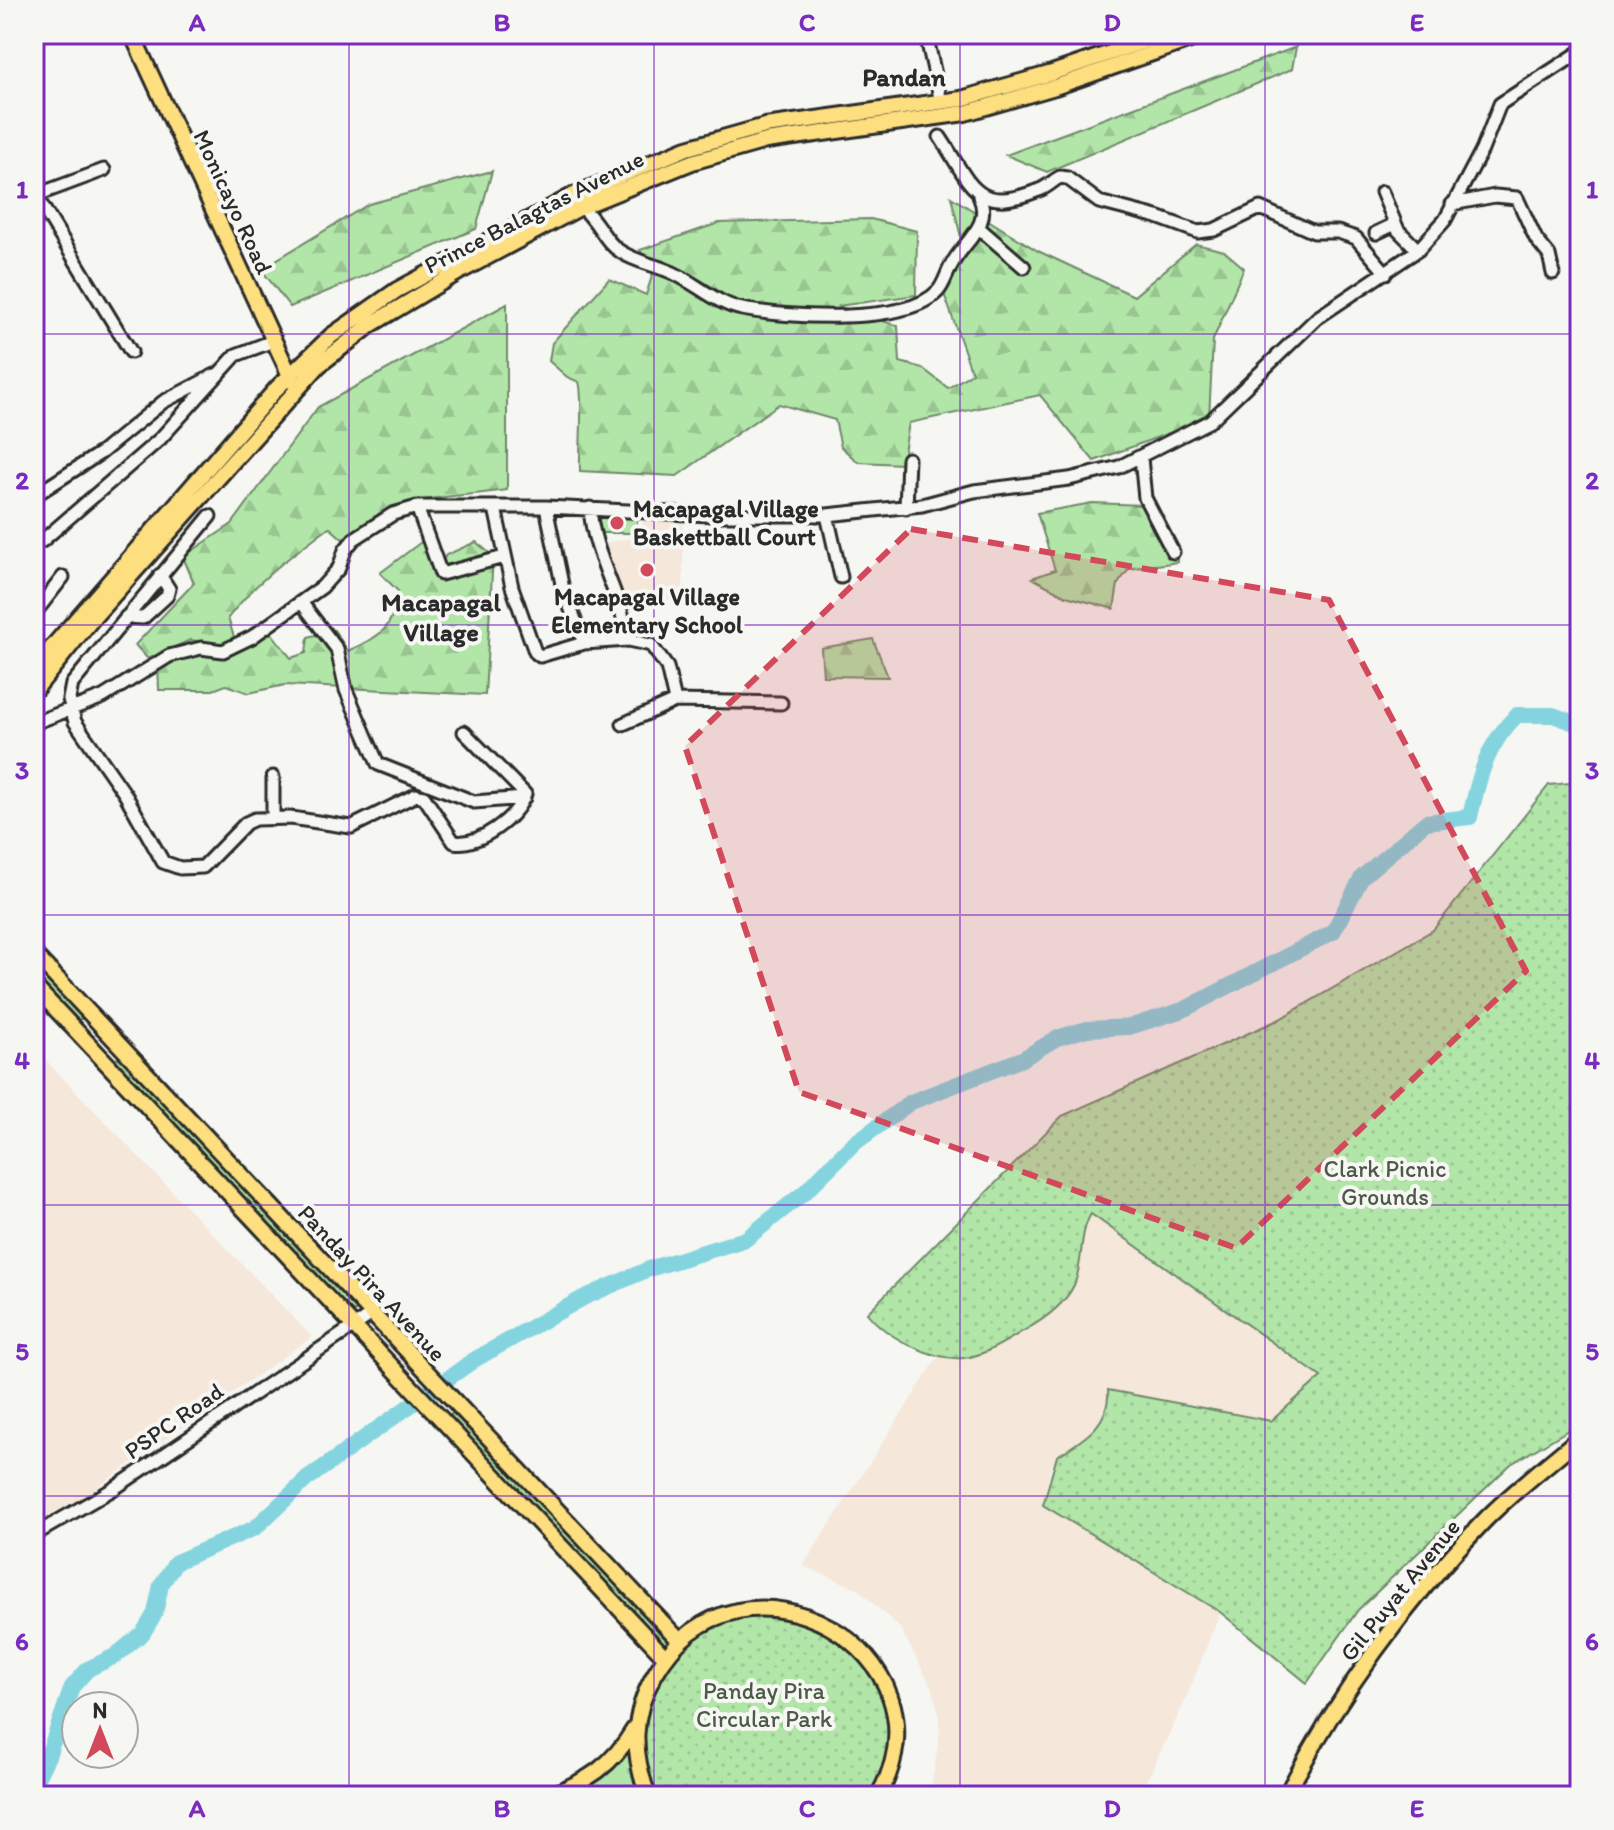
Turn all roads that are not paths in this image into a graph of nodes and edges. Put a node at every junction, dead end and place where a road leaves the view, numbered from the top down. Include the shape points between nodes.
1 (132, 34) edge
2 (926, 34) edge
3 (1165, 34) edge
4 (1207, 34) edge
5 (1580, 52) edge
6 (941, 102) junction
7 (940, 137) dead end
8 (104, 170) dead end
9 (1382, 192) dead end
10 (35, 196) edge
11 (979, 196) junction
12 (1452, 204) junction
13 (581, 207) junction
14 (1395, 224) junction
15 (979, 228) junction
16 (1376, 233) dead end
17 (1418, 250) junction
18 (1024, 267) dead end
19 (1386, 273) junction
20 (1553, 273) dead end
21 (273, 341) junction
22 (131, 352) dead end
23 (220, 373) junction
24 (293, 381) junction
25 (1141, 458) junction
26 (908, 459) dead end
27 (34, 496) edge
28 (417, 507) junction
29 (546, 507) junction
30 (495, 508) junction
31 (590, 508) junction
32 (906, 508) junction
33 (827, 515) junction
34 (210, 516) dead end
35 (34, 542) edge
36 (1173, 552) dead end
37 (504, 557) junction
38 (160, 575) junction
39 (63, 577) dead end
40 (841, 577) dead end
41 (301, 602) junction
42 (34, 614) edge
43 (126, 617) junction
44 (628, 640) junction
45 (584, 643) junction
46 (34, 668) edge
47 (34, 691) edge
48 (675, 701) junction
49 (781, 703) dead end
50 (70, 711) junction
51 (34, 723) edge
52 (623, 724) dead end
53 (464, 732) dead end
54 (273, 777) dead end
55 (524, 798) junction
56 (273, 817) junction
57 (34, 954) edge
58 (34, 986) edge
59 (91, 1017) junction
60 (74, 1030) junction
61 (368, 1310) junction
62 (352, 1324) junction
63 (1580, 1437) edge
64 (34, 1535) edge
65 (680, 1641) junction
66 (665, 1657) junction
67 (635, 1729) junction
68 (548, 1796) edge
69 (648, 1796) edge
70 (878, 1796) edge
71 (1286, 1796) edge

1 - 21 main road, Monicayo Road
2 - 6 street
3 - 6 main road, Prince Balagtas Avenue via 1015,85
4 - 13 main road, Prince Balagtas Avenue via 965,113 810,134 725,152 657,173
5 - 12 street via 1500,104
6 - 24 main road, Prince Balagtas Avenue via 765,126 652,160 574,195 397,290 331,336
7 - 11 street
8 - 10 street
9 - 14 street
10 - 22 street
11 - 15 street via 984,206
11 - 19 street via 1015,197 1067,178 1099,202 1198,232 1260,208 1314,232 1356,238
12 - 17 street via 1438,230
12 - 20 street via 1495,196 1517,198 1549,255
13 - 15 street via 621,253 667,270 736,307 820,315 872,316 913,307 938,291
13 - 24 main road, Prince Balagtas Avenue via 372,324
14 - 16 street
14 - 17 street
15 - 18 street
17 - 19 street
19 - 25 street via 1317,318 1210,421
21 - 23 street via 236,355
21 - 24 main road, Monicayo Road
23 - 27 street via 172,395 102,452
23 - 35 street via 160,439 42,541
24 - 46 main road, Prince Balagtas Avenue via 222,448
24 - 47 main road, Prince Balagtas Avenue
25 - 32 street via 1069,479 974,491
25 - 36 street via 1145,498
26 - 32 street
28 - 30 street
28 - 37 street via 441,574
28 - 41 street via 393,514 354,539 339,568
29 - 30 street
29 - 31 street
29 - 45 street via 563,589
30 - 37 street
31 - 33 street
31 - 44 street via 594,542 618,597
32 - 33 street
33 - 40 street
34 - 38 street
37 - 45 street via 537,655
38 - 43 street
38 - 43 street via 169,589 167,596 143,618
39 - 42 street
41 - 50 street via 230,649 177,653
41 - 55 street via 337,649 346,690 378,764 474,802
43 - 50 street via 72,684
44 - 45 street
44 - 48 street via 651,645 660,653
48 - 49 street
48 - 52 street
50 - 51 street
50 - 56 street via 163,862 203,867 246,823
53 - 55 street via 524,791
54 - 56 street
55 - 56 street via 501,824 460,843 447,836 424,797 416,795 351,827
57 - 59 main road, Panday Pira Avenue
58 - 60 main road, Panday Pira Avenue
59 - 60 main road
59 - 61 main road, Panday Pira Avenue
60 - 62 main road, Panday Pira Avenue
61 - 62 street, PSPC Road
61 - 65 main road, Panday Pira Avenue
62 - 64 street, PSPC Road via 115,1488
62 - 66 main road, Panday Pira Avenue
63 - 71 main road, Gil Puyat Avenue via 1483,1522 1440,1570 1331,1715
65 - 66 main road
65 - 70 main road via 720,1616 747,1608 798,1612 841,1632 879,1671 888,1693 895,1742
66 - 67 main road via 645,1691
67 - 68 main road via 595,1776
67 - 69 main road

